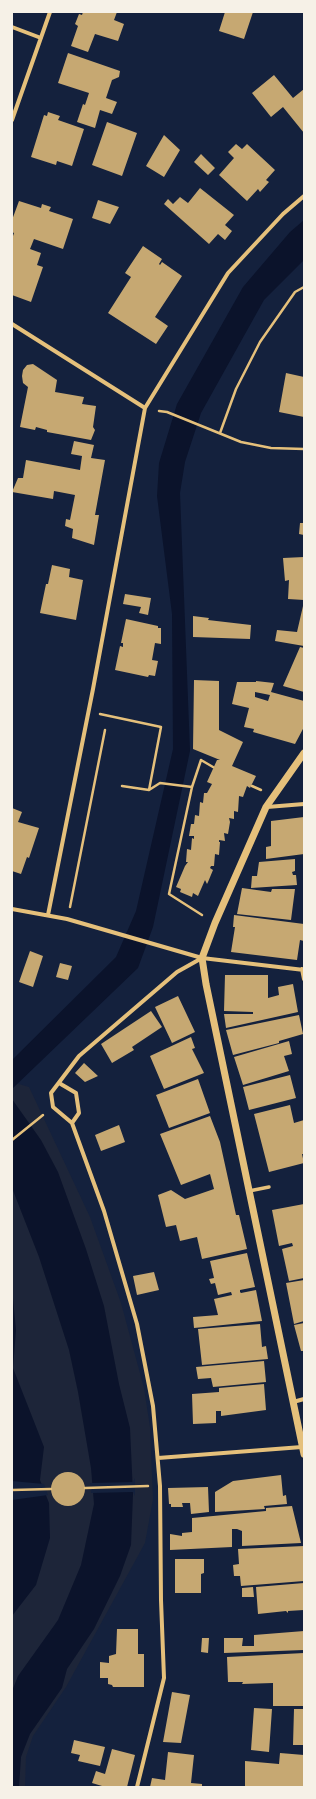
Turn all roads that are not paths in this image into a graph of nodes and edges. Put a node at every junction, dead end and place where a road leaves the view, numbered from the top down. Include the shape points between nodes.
1 (50, 12) edge
2 (12, 27) edge
3 (41, 38) junction
4 (12, 120) edge
5 (304, 196) edge
6 (12, 324) edge
7 (145, 408) junction
8 (304, 753) edge
9 (304, 804) edge
10 (266, 808) junction
11 (12, 909) edge
12 (48, 915) junction
13 (202, 958) junction
14 (303, 970) edge
15 (304, 979) edge
16 (60, 1083) junction
17 (72, 1123) junction
18 (269, 1186) dead end
19 (249, 1191) junction
20 (304, 1399) edge
21 (292, 1402) junction
22 (302, 1446) junction
23 (304, 1454) edge
24 (158, 1458) junction
25 (137, 1787) edge

1 - 3 street
2 - 3 street
3 - 4 street
5 - 7 street via 283,214 228,273
6 - 7 street
7 - 12 street
8 - 10 street
9 - 10 street
10 - 13 street
11 - 12 street
12 - 13 street
13 - 14 street
13 - 16 street via 177,972 79,1056
13 - 19 street
14 - 15 street
16 - 17 street via 76,1093 79,1113
16 - 17 street via 51,1093 53,1107
17 - 24 street via 104,1211 137,1324 153,1406
18 - 19 street
19 - 21 street
20 - 21 street
21 - 22 street
22 - 23 street
22 - 24 street
24 - 25 street via 164,1678

